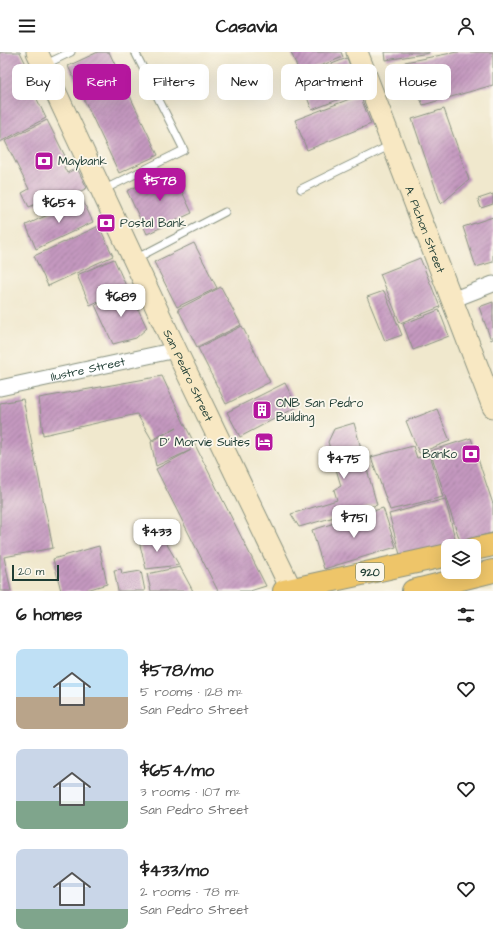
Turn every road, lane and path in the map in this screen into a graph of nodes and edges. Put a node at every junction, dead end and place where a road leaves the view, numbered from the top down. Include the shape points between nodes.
1 (71, 52) edge
2 (135, 52) edge
3 (357, 52) edge
4 (40, 59) edge
5 (393, 144) junction
6 (301, 189) dead end
7 (102, 190) junction
8 (225, 212) dead end
9 (134, 260) junction
10 (493, 284) edge
11 (452, 300) junction
12 (176, 350) junction
13 (0, 388) edge
14 (493, 407) edge
15 (493, 545) edge
16 (481, 548) edge
17 (441, 557) edge
18 (493, 571) edge
19 (289, 590) edge
20 (413, 591) edge

1 - 4 lane
2 - 7 lane via 184,150
3 - 5 main road, A. Pichon Street
4 - 7 main road, San Pedro Street
5 - 6 lane
5 - 11 main road, A. Pichon Street
7 - 9 main road, San Pedro Street
8 - 9 lane
9 - 12 main road, San Pedro Street
10 - 11 street
11 - 14 main road, A. Pichon Street
12 - 13 street, Ilustre Street
12 - 19 main road, San Pedro Street
15 - 16 main road
17 - 19 main road, 920
18 - 20 main road

